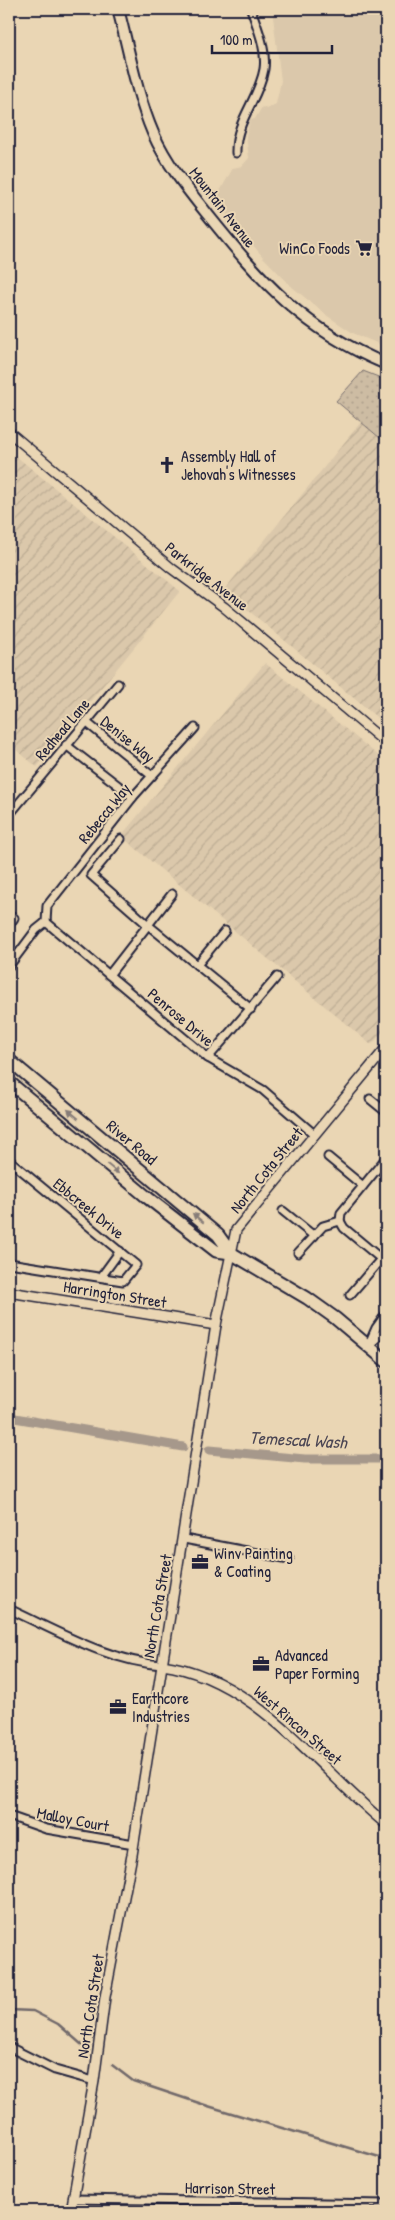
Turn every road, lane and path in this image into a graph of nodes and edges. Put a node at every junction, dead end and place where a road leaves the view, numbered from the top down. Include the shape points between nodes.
1 (118, 9) edge
2 (251, 9) edge
3 (236, 153) dead end
4 (386, 364) edge
5 (9, 432) edge
6 (118, 684) dead end
7 (86, 722) junction
8 (195, 728) dead end
9 (386, 743) edge
10 (66, 745) junction
11 (152, 776) junction
12 (133, 797) junction
13 (9, 815) edge
14 (121, 840) dead end
15 (172, 894) dead end
16 (11, 916) edge
17 (46, 922) junction
18 (9, 925) edge
19 (148, 925) junction
20 (226, 931) dead end
21 (197, 965) junction
22 (9, 966) edge
23 (109, 975) junction
24 (277, 977) dead end
25 (251, 1009) junction
26 (383, 1051) edge
27 (208, 1058) junction
28 (9, 1060) edge
29 (9, 1082) edge
30 (370, 1099) dead end
31 (386, 1112) edge
32 (314, 1134) junction
33 (328, 1156) dead end
34 (386, 1159) edge
35 (9, 1160) edge
36 (363, 1186) junction
37 (283, 1211) dead end
38 (340, 1221) junction
39 (314, 1236) junction
40 (120, 1251) junction
41 (231, 1253) junction
42 (298, 1253) dead end
43 (384, 1261) edge
44 (9, 1262) edge
45 (101, 1277) junction
46 (9, 1292) edge
47 (350, 1295) dead end
48 (386, 1314) edge
49 (216, 1325) junction
50 (386, 1330) edge
51 (368, 1346) junction
52 (386, 1361) edge
53 (184, 1539) junction
54 (289, 1558) dead end
55 (9, 1609) edge
56 (162, 1665) junction
57 (9, 1816) edge
58 (386, 1824) edge
59 (134, 1844) junction
60 (9, 2047) edge
61 (94, 2081) junction
62 (74, 2199) junction
63 (386, 2204) edge
64 (72, 2211) edge

1 - 4 main road, Mountain Avenue via 137,87 151,128 188,189 269,287 289,305 343,343
2 - 3 street via 264,67 261,82 237,135
5 - 9 street, Parkridge Avenue
6 - 7 street, Redhead Lane
7 - 10 street, Redhead Lane
7 - 11 street, Denise Way
8 - 11 street, Rebecca Way
10 - 12 street
10 - 13 street, Redhead Lane
11 - 12 street, Rebecca Way
12 - 17 street, Rebecca Way via 47,906
14 - 19 street via 92,875
15 - 19 street
16 - 18 street
17 - 22 street via 36,930
17 - 23 street, Penrose Drive
19 - 21 street
19 - 23 street
20 - 21 street
21 - 25 street
23 - 27 street, Penrose Drive
24 - 25 street
25 - 27 street
26 - 32 street, North Cota Street
27 - 32 street, Penrose Drive via 263,1090
41 -> 28 main road, River Road via 218,1235
29 -> 41 main road, River Road via 155,1204 216,1250
30 - 31 street
32 - 41 street, North Cota Street via 236,1230
33 - 36 street
34 - 36 street
35 - 40 street, Ebbcreek Drive
36 - 38 street via 341,1213
37 - 39 street
38 - 39 street via 323,1226
38 - 43 street
39 - 42 street
40 - 45 street
40 - 45 street, Ebbcreek Drive via 136,1265 123,1281
41 - 49 street, North Cota Street
41 - 51 main road, River Road via 307,1298
43 - 47 street
44 - 45 street
46 - 49 street, Harrington Street
48 - 51 street
49 - 53 street, North Cota Street
50 - 51 street
51 - 52 main road, River Road
53 - 54 street
53 - 56 street, North Cota Street
55 - 56 street, West Rincon Street via 96,1649 146,1664
56 - 58 street, West Rincon Street via 188,1670 246,1699
56 - 59 street, North Cota Street
57 - 59 street, Malloy Court via 46,1830
59 - 61 street, North Cota Street via 105,1998
60 - 61 street via 55,2070
61 - 62 street, North Cota Street
62 - 63 street, Harrison Street
62 - 64 street, North Cota Street

